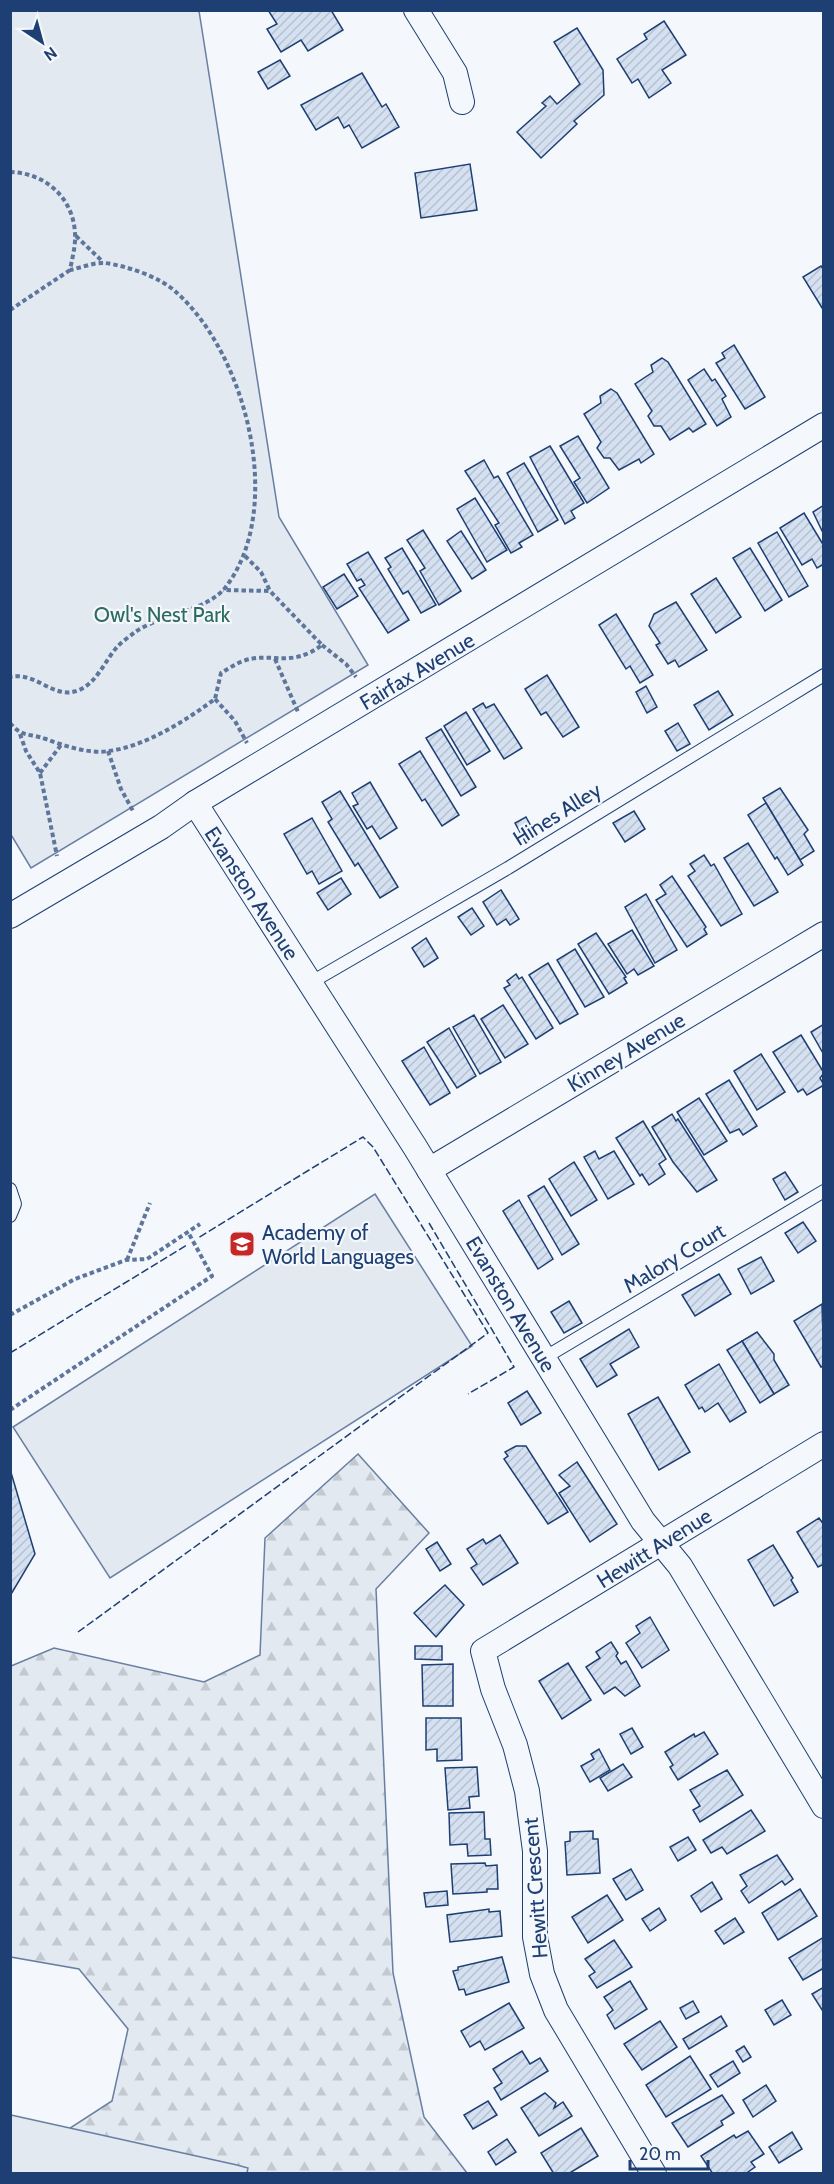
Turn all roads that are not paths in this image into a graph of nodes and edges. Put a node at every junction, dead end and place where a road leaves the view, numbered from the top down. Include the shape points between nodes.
1 (416, 10) edge
2 (462, 102) dead end
3 (824, 425) edge
4 (824, 675) edge
5 (195, 803) junction
6 (10, 916) edge
7 (824, 934) edge
8 (310, 983) junction
9 (429, 1170) junction
10 (10, 1189) edge
11 (824, 1191) edge
12 (10, 1216) edge
13 (544, 1358) junction
14 (824, 1444) edge
15 (662, 1544) junction
16 (483, 1651) joint
17 (824, 1806) edge
18 (654, 2174) edge

1 - 2 street via 455,72
3 - 5 street, Fairfax Avenue
4 - 8 lane, Hines Alley via 508,868
5 - 6 street, Fairfax Avenue
5 - 8 street, Evanston Avenue
7 - 9 street, Kinney Avenue
8 - 9 street, Evanston Avenue
9 - 13 street, Evanston Avenue
10 - 12 lane via 15,1204
11 - 13 lane, Malory Court
13 - 15 street, Evanston Avenue via 643,1521
14 - 15 street, Hewitt Avenue
15 - 16 street, Hewitt Avenue
15 - 17 street, Evanston Avenue via 680,1566
16 - 18 street, Hewitt Crescent via 527,1791 535,1851 535,1937 542,1974 556,2010

